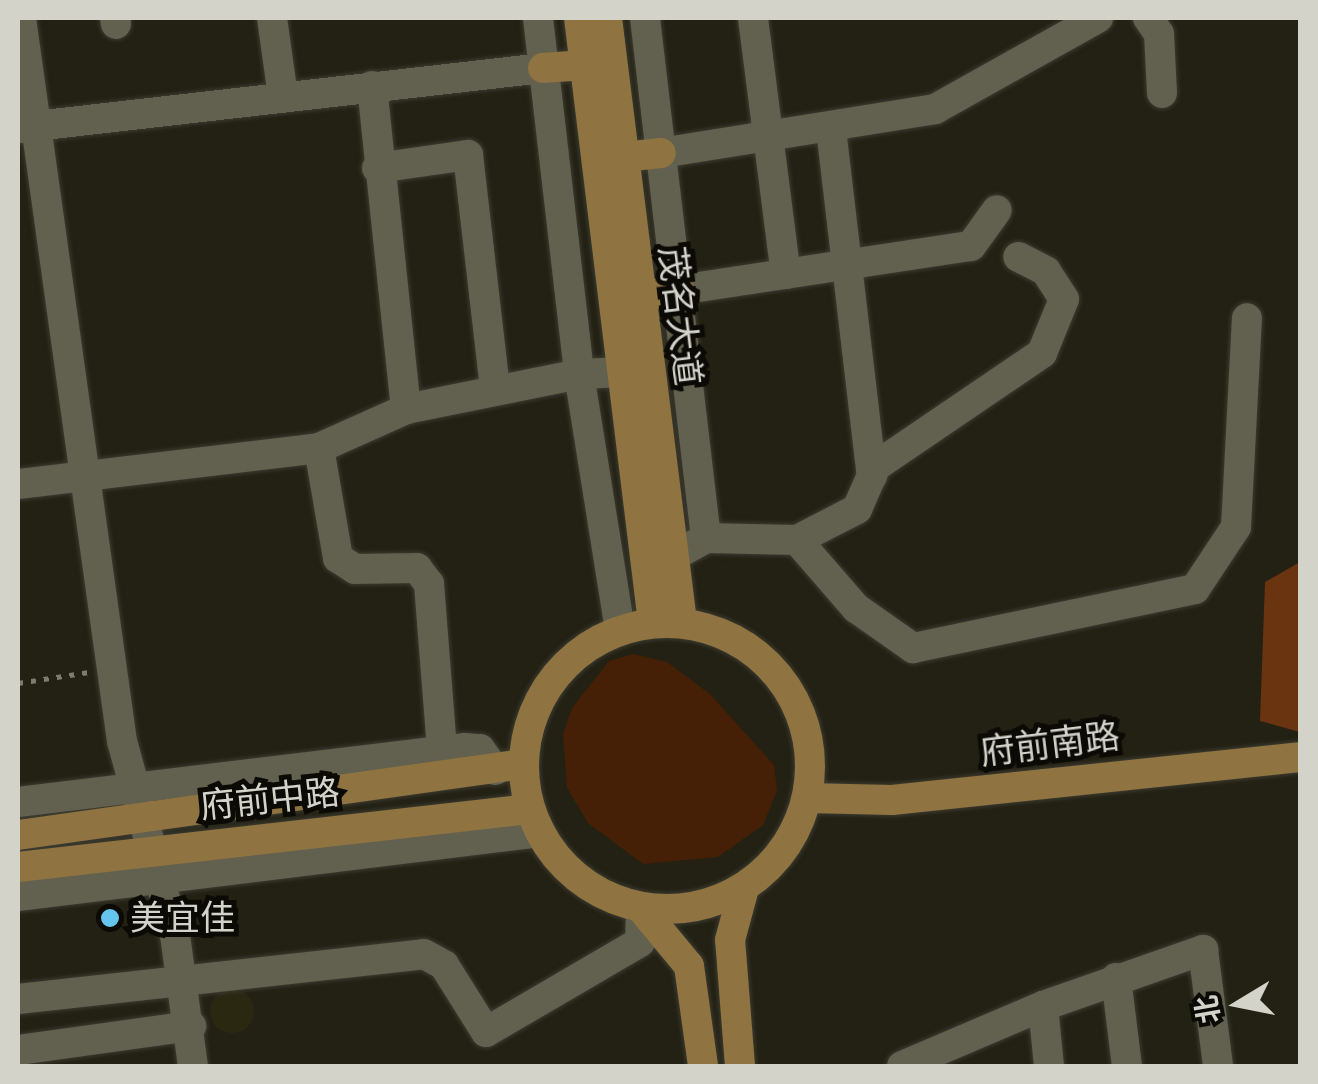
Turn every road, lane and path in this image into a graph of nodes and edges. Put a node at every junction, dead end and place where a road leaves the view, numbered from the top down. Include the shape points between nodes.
1 (20, 18) edge
2 (272, 18) edge
3 (538, 18) edge
4 (579, 18) edge
5 (608, 18) edge
6 (645, 18) edge
7 (753, 18) edge
8 (1098, 18) edge
9 (1148, 18) edge
10 (597, 65) junction
11 (542, 68) junction
12 (372, 86) junction
13 (1162, 93) dead end
14 (283, 96) junction
15 (27, 127) edge
16 (831, 128) junction
17 (765, 138) junction
18 (661, 153) junction
19 (623, 158) junction
20 (377, 168) junction
21 (997, 210) dead end
22 (1018, 257) dead end
23 (845, 265) junction
24 (786, 274) junction
25 (679, 290) junction
26 (640, 296) junction
27 (609, 302) junction
28 (1247, 318) dead end
29 (649, 371) junction
30 (618, 372) junction
31 (578, 374) junction
32 (495, 389) junction
33 (406, 409) junction
34 (318, 448) junction
35 (83, 474) junction
36 (872, 477) junction
37 (18, 484) edge
38 (706, 538) junction
39 (797, 540) junction
40 (672, 557) junction
41 (667, 622) junction
42 (620, 630) junction
43 (112, 667) junction
44 (18, 683) edge
45 (442, 750) junction
46 (1300, 757) edge
47 (509, 767) junction
48 (132, 785) junction
49 (807, 798) junction
50 (18, 802) edge
51 (138, 820) junction
52 (535, 820) junction
53 (18, 835) edge
54 (152, 850) junction
55 (18, 867) edge
56 (160, 880) junction
57 (744, 888) junction
58 (18, 896) edge
59 (640, 908) junction
60 (184, 978) junction
61 (1116, 978) junction
62 (18, 1000) edge
63 (1043, 1006) junction
64 (191, 1026) junction
65 (18, 1050) edge
66 (959, 1058) edge
67 (193, 1066) edge
68 (703, 1066) edge
69 (740, 1066) edge
70 (902, 1066) edge
71 (1050, 1066) edge
72 (1127, 1066) edge
73 (1218, 1066) edge

1 - 15 street
2 - 14 street
3 - 11 street
4 - 10 main road, 茂名大道
5 - 10 main road, 茂名大道
6 - 18 street
7 - 17 street
8 - 16 street via 961,99
9 - 13 street via 1159,34
10 - 11 main road
10 - 19 main road, 茂名大道
10 - 27 main road, 茂名大道
11 - 12 street
11 - 31 street
12 - 14 street
12 - 20 street
14 - 15 street
15 - 35 street
16 - 17 street
16 - 23 street
17 - 18 street
17 - 24 street
18 - 19 main road
18 - 25 street
19 - 26 main road, 茂名大道
20 - 32 street via 468,155
20 - 33 street
21 - 23 street via 971,246
22 - 36 street via 1046,272 1064,299 1042,353 890,454
23 - 24 street
23 - 36 street
24 - 25 street
25 - 26 main road
25 - 38 street
26 - 27 main road
26 - 29 main road, 茂名大道
27 - 30 main road, 茂名大道
28 - 39 street via 1236,528 1194,589 913,648 856,608
29 - 30 street
29 - 40 main road, 茂名大道
30 - 31 street
30 - 41 main road, 茂名大道
31 - 32 street
31 - 42 street
32 - 33 street
33 - 34 street
34 - 35 street
34 - 45 street via 338,558 355,568 418,568 429,584
35 - 37 street
35 - 43 street
36 - 39 street via 858,509
38 - 39 street
38 - 40 street
40 - 41 main road, 茂名大道
41 - 42 main road
41 - 49 main road via 756,653 784,682 805,731
42 - 47 main road via 589,644 542,694
43 - 44 path
43 - 48 street
45 - 47 street via 480,749
45 - 48 street
46 - 49 main road, 府前南路 via 892,800
47 - 51 main road, 府前中路
47 - 52 main road
48 - 50 street
48 - 51 street
49 - 57 main road via 773,864
51 - 53 main road, 府前中路
51 - 54 street
52 - 54 main road, 府前中路
52 - 56 street
52 - 59 main road via 572,874
54 - 55 main road, 府前中路
54 - 56 street
56 - 58 street
56 - 60 street
57 - 59 main road via 712,904
57 - 69 main road via 730,940
59 - 60 street via 640,942 486,1032 444,965 424,954
59 - 68 main road via 689,966
60 - 62 street
60 - 64 street
61 - 63 street
61 - 72 street
61 - 73 street via 1202,950
63 - 66 street
63 - 71 street
64 - 65 street
64 - 67 street
66 - 70 street

